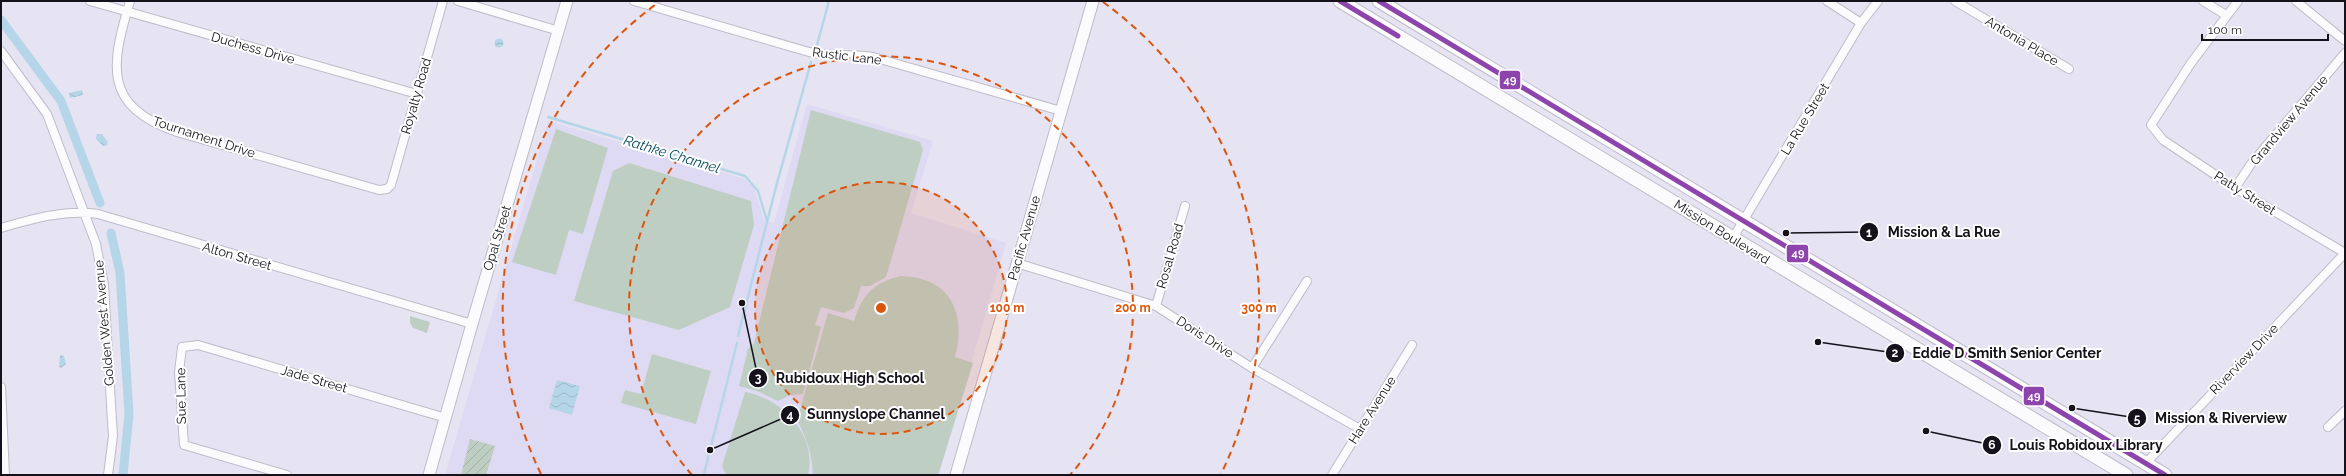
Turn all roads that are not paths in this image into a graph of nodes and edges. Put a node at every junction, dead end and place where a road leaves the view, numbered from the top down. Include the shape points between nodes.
1 (90, 1) edge
2 (130, 1) edge
3 (443, 1) edge
4 (458, 1) edge
5 (567, 1) edge
6 (634, 1) edge
7 (1093, 1) edge
8 (1340, 1) edge
9 (1379, 1) edge
10 (1827, 1) edge
11 (1878, 1) edge
12 (1954, 1) edge
13 (2203, 1) edge
14 (2238, 1) edge
15 (2296, 1) edge
16 (127, 11) junction
17 (2226, 15) junction
18 (1861, 23) junction
19 (559, 31) junction
20 (2345, 41) edge
21 (1, 51) edge
22 (2345, 53) edge
23 (2068, 69) dead end
24 (417, 94) junction
25 (1061, 111) junction
26 (2235, 188) junction
27 (387, 189) joint
28 (1185, 206) dead end
29 (86, 212) junction
30 (1744, 221) junction
31 (1, 228) edge
32 (1734, 238) junction
33 (2345, 253) edge
34 (1017, 263) junction
35 (1307, 281) dead end
36 (1156, 306) junction
37 (472, 324) junction
38 (1412, 345) dead end
39 (182, 347) joint
40 (1252, 368) junction
41 (1, 387) edge
42 (1, 399) edge
43 (2345, 411) edge
44 (446, 418) junction
45 (2328, 427) dead end
46 (1360, 429) junction
47 (2146, 463) junction
48 (2123, 474) edge
49 (5, 475) edge
50 (108, 475) edge
51 (287, 475) edge
52 (429, 475) edge
53 (956, 475) edge
54 (1332, 475) edge
55 (2165, 475) edge

1 - 16 street, Duchess Drive
2 - 16 street, Tournament Drive
3 - 24 street, Royalty Road
4 - 19 street
5 - 19 street, Opal Street
6 - 25 street, Rustic Lane via 809,52 837,57 873,57
7 - 25 street, Pacific Avenue
8 - 32 main road, Mission Boulevard
9 - 30 main road, Mission Boulevard
10 - 18 street
11 - 18 street, La Rue Street
12 - 23 street, Antonia Place
13 - 17 street
14 - 17 street
15 - 20 street
16 - 24 street, Duchess Drive
16 - 27 street, Tournament Drive via 117,46 116,71 128,102 139,115 177,132 367,187
17 - 26 street, Patty Street via 2151,125 2163,140
18 - 30 street, La Rue Street
19 - 37 street, Opal Street
21 - 29 street, Golden West Avenue via 47,114
22 - 26 street, Grandview Avenue via 2251,164
24 - 27 street, Royalty Road via 391,185
25 - 34 street, Pacific Avenue
26 - 33 street, Patty Street
28 - 36 street, Rosal Road
29 - 31 street, Alton Street via 60,214
29 - 37 street, Alton Street
29 - 50 street, Golden West Avenue via 96,244 104,285 113,436
30 - 32 street, La Rue Street
30 - 47 main road, Mission Boulevard
32 - 48 main road, Mission Boulevard
33 - 47 street, Riverview Drive
34 - 36 street, Doris Drive
34 - 53 street, Pacific Avenue
35 - 40 street
36 - 40 street, Doris Drive
37 - 44 street, Opal Street
38 - 46 street, Hare Avenue
39 - 44 street, Jade Street via 198,345
39 - 51 street, Sue Lane via 179,372 184,445
40 - 46 street, Doris Drive
41 - 42 street
42 - 49 street via 2,457
43 - 45 street
44 - 52 street, Opal Street
46 - 54 street, Hare Avenue
47 - 48 main road, Riverview Drive
47 - 55 main road, Mission Boulevard

